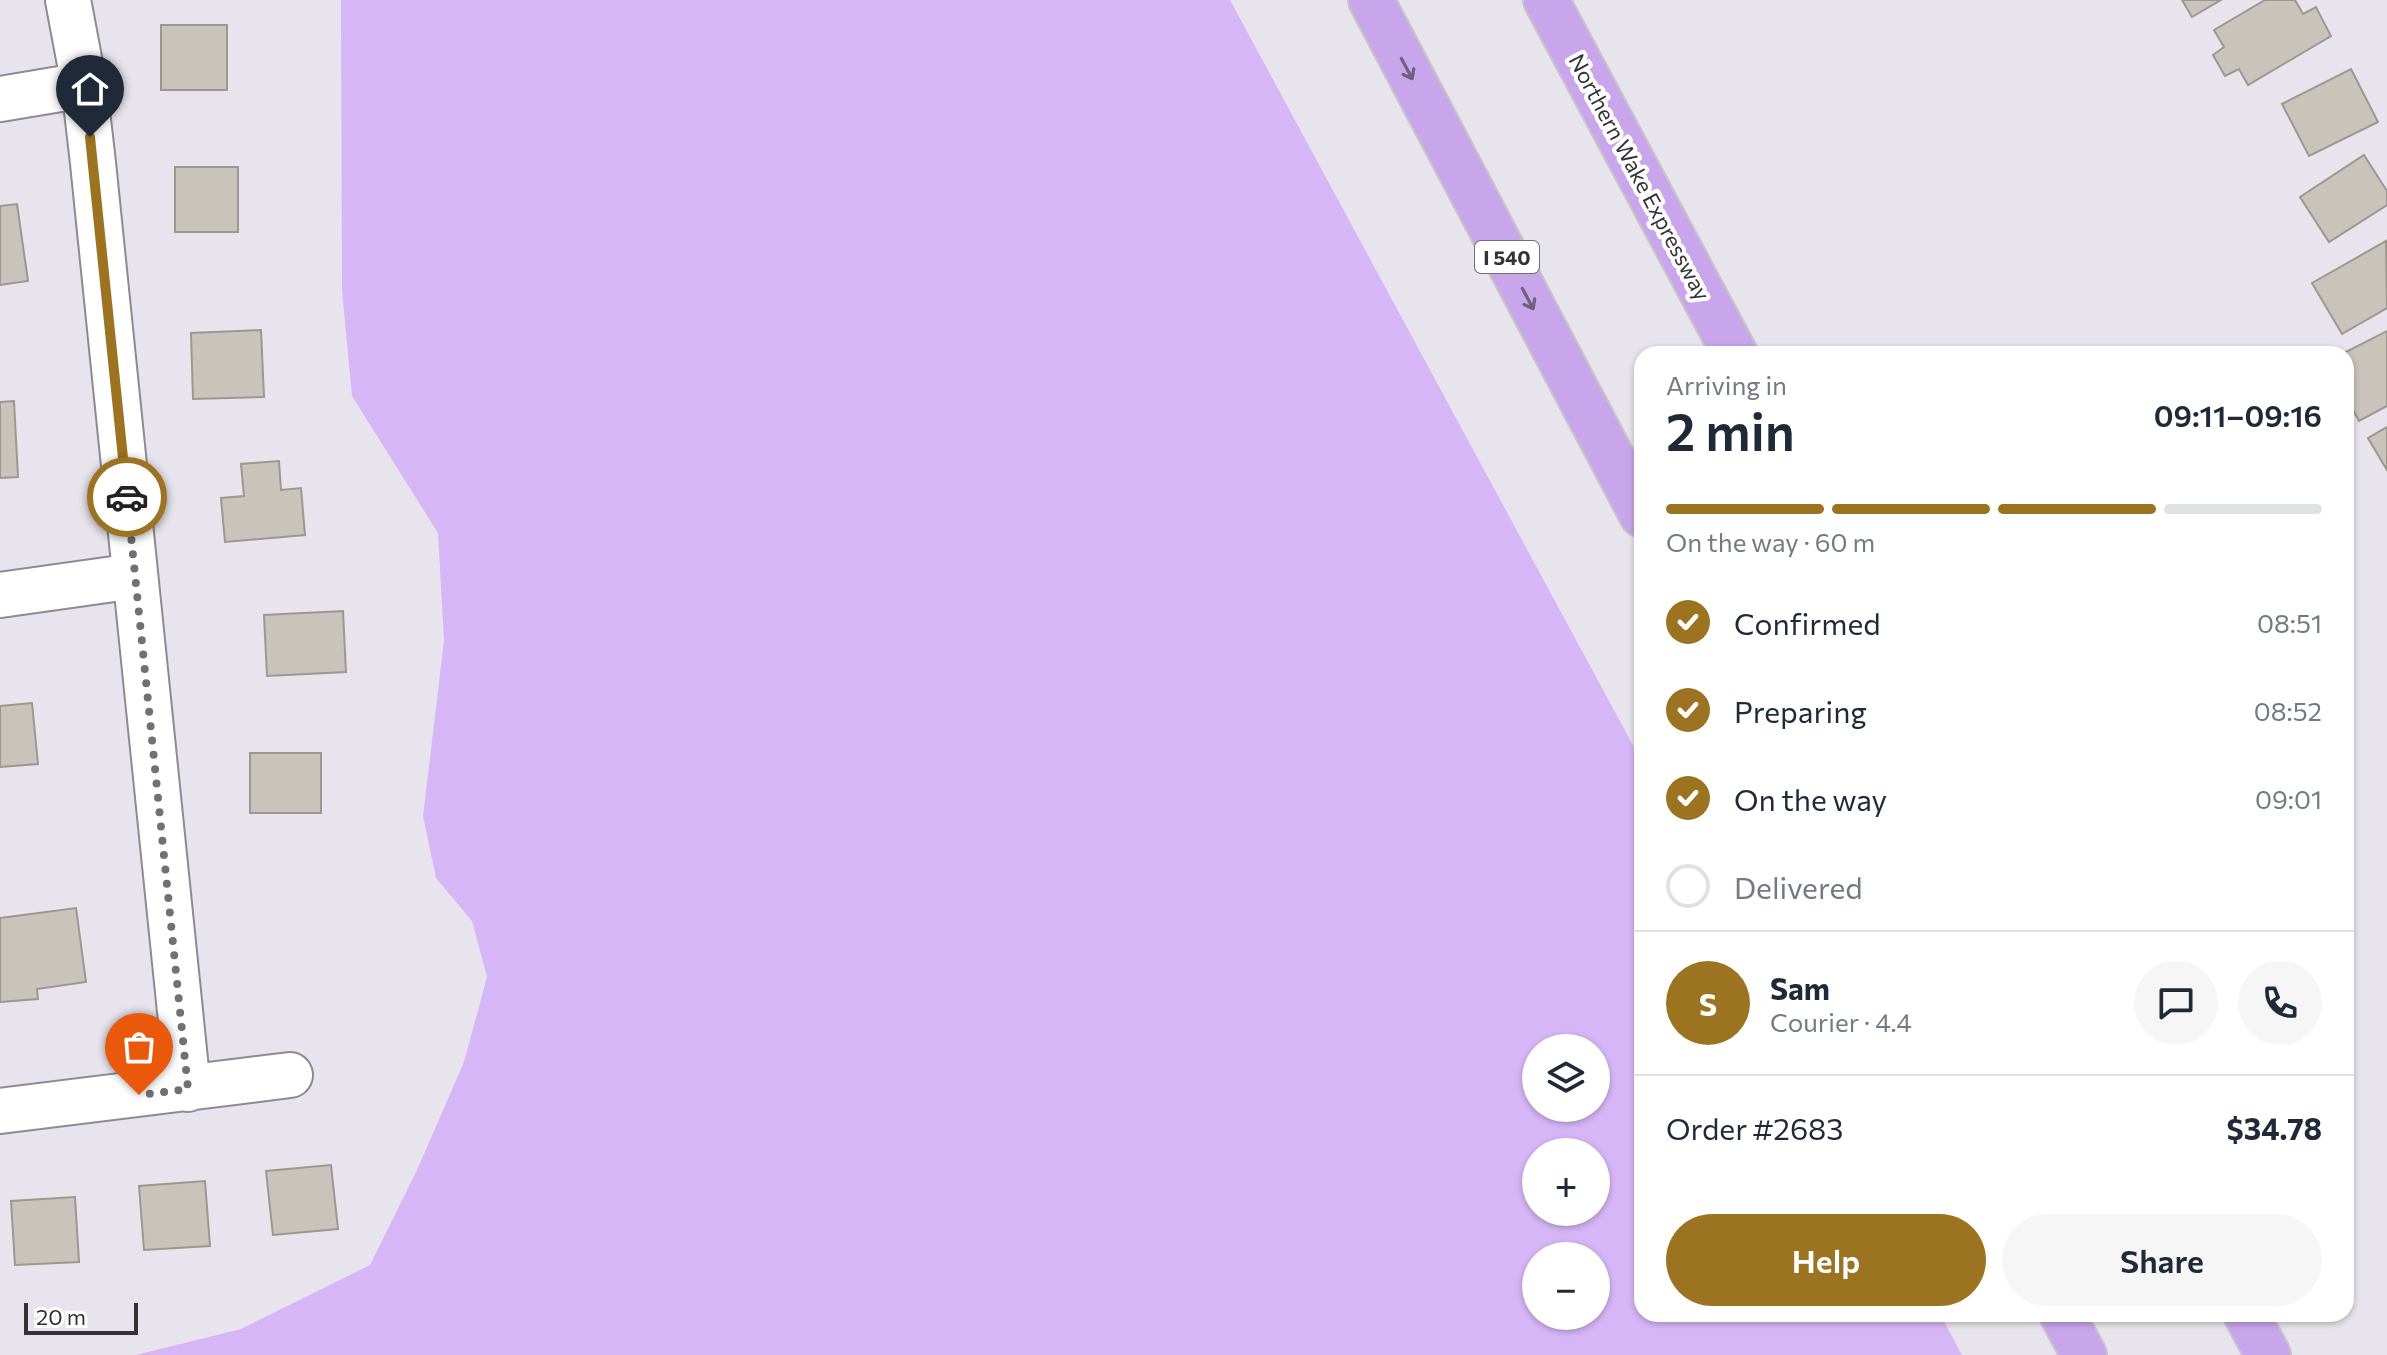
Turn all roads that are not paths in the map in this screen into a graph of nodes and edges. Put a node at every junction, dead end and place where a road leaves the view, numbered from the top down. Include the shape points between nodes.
1 (68, 0) edge
2 (1371, 0) edge
3 (1546, 0) edge
4 (84, 85) junction
5 (0, 99) edge
6 (1731, 346) edge
7 (1634, 500) edge
8 (135, 576) junction
9 (0, 595) edge
10 (290, 1075) dead end
11 (188, 1089) junction
12 (0, 1111) edge
13 (2066, 1322) edge
14 (2250, 1322) edge
15 (2084, 1355) edge
16 (2268, 1355) edge

1 - 4 street
2 -> 7 highway, I 540
3 - 6 highway, Northern Wake Expressway
4 - 5 street
4 - 8 street
8 - 9 street
8 - 11 street
10 - 11 street
11 - 12 street
13 - 15 highway
14 - 16 highway

